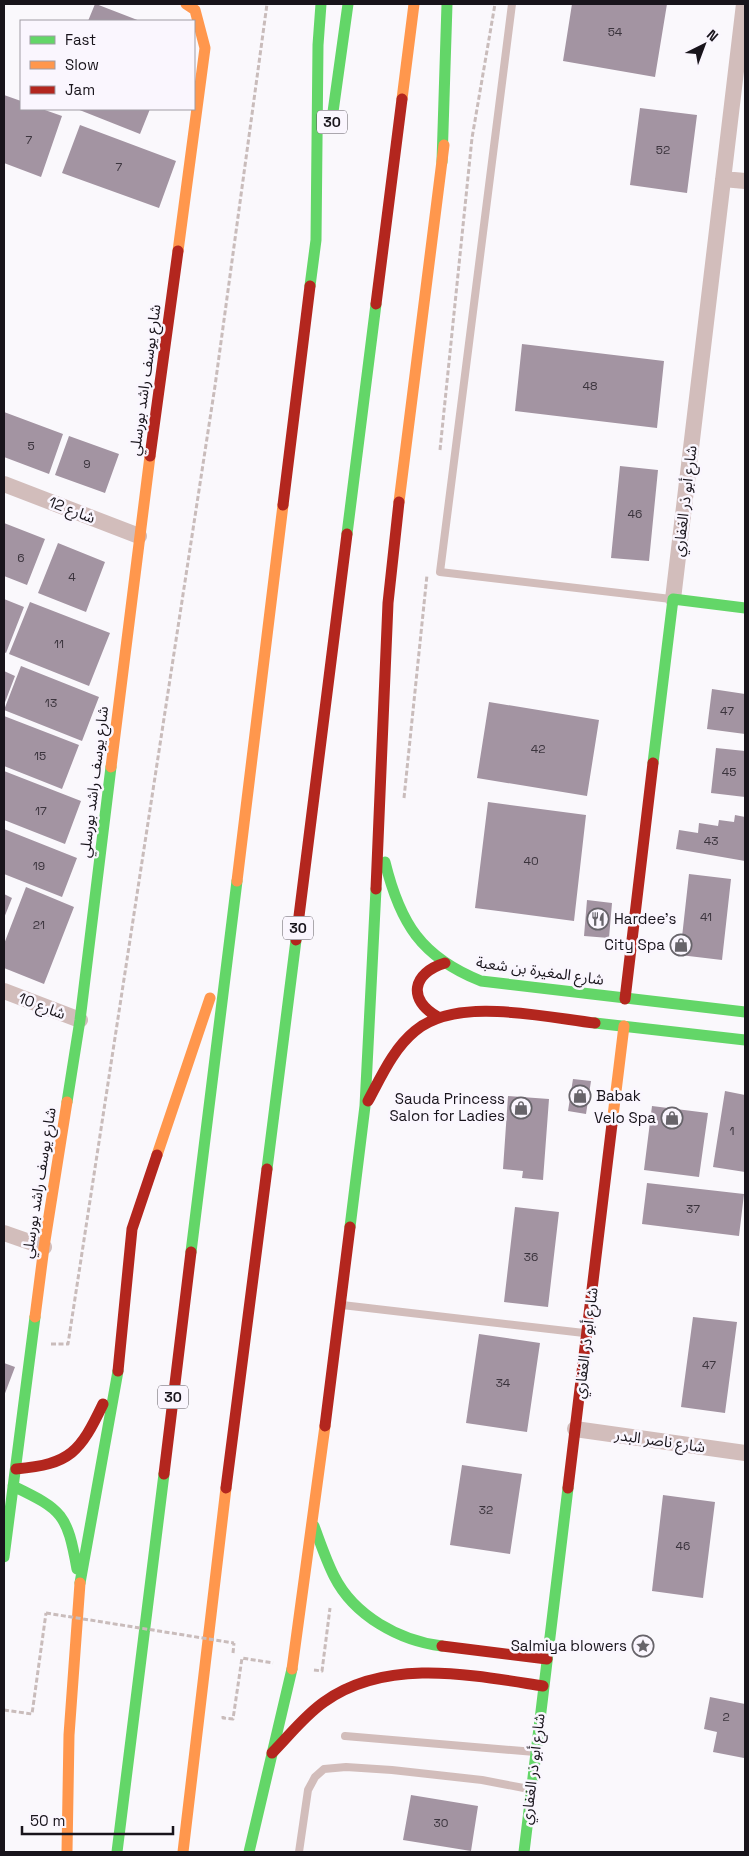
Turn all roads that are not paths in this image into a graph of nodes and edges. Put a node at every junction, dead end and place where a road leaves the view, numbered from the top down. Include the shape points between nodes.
1 (322, 4) edge
2 (348, 4) edge
3 (414, 4) edge
4 (447, 4) edge
5 (512, 4) edge
6 (744, 4) edge
7 (190, 7) edge
8 (194, 20) edge
9 (195, 22) edge
10 (457, 33) dead end
11 (442, 162) junction
12 (723, 179) junction
13 (745, 181) edge
14 (316, 240) junction
15 (4, 484) edge
16 (139, 536) junction
17 (673, 599) junction
18 (745, 608) edge
19 (379, 841) junction
20 (229, 942) junction
21 (445, 963) junction
22 (4, 991) edge
23 (625, 999) junction
24 (745, 1012) edge
25 (438, 1017) junction
26 (80, 1020) junction
27 (624, 1026) junction
28 (745, 1040) edge
29 (365, 1106) junction
30 (4, 1233) edge
31 (44, 1247) junction
32 (340, 1304) junction
33 (587, 1333) junction
34 (117, 1376) junction
35 (575, 1429) junction
36 (745, 1454) edge
37 (16, 1469) junction
38 (13, 1486) junction
39 (313, 1522) junction
40 (4, 1557) edge
41 (80, 1583) junction
42 (547, 1659) junction
43 (544, 1686) junction
44 (345, 1736) dead end
45 (536, 1752) junction
46 (271, 1753) junction
47 (531, 1789) junction
48 (67, 1852) edge
49 (117, 1852) edge
50 (183, 1852) edge
51 (249, 1852) edge
52 (298, 1852) edge
53 (524, 1852) edge

1 - 14 main road via 318,45
2 - 14 main road, 30
3 - 50 main road, 30
4 - 11 main road
5 - 17 lane via 440,572
6 - 12 street, شارع أبو ذر الغفاري
7 - 8 main road, شارع يوسف راشد بورسلي
9 - 16 main road, شارع يوسف راشد بورسلي via 204,48
10 - 11 main road
11 - 19 main road via 388,603
12 - 13 street
12 - 17 street, شارع أبو ذر الغفاري
14 - 20 main road, 30
15 - 16 street, شارع 12
16 - 26 main road, شارع يوسف راشد بورسلي
17 - 18 main road
17 - 23 main road, شارع أبو ذر الغفاري
19 - 21 main road, شارع المغيرة بن شعبة via 394,898 403,915 424,945
19 - 29 main road
20 - 34 main road via 132,1229
20 - 49 main road, 30
21 - 23 main road, شارع المغيرة بن شعبة via 481,981
21 - 25 main road via 426,970 418,987 422,1006
22 - 26 street, شارع 10
23 - 24 main road, شارع المغيرة بن شعبة
25 - 27 main road via 493,1011
25 - 29 main road via 404,1040
26 - 31 main road, شارع يوسف راشد بورسلي
27 - 28 main road
27 - 33 main road, شارع أبو ذر الغفاري
29 - 32 main road
30 - 31 street
31 - 37 main road, شارع يوسف راشد بورسلي
32 - 33 lane
32 - 39 main road
33 - 35 main road, شارع أبو ذر الغفاري
34 - 37 main road via 78,1449 52,1465
34 - 41 main road
35 - 36 street, شارع ناصر البدر
35 - 42 main road, شارع أبو ذر الغفاري
37 - 38 main road, شارع يوسف راشد بورسلي
38 - 40 main road, شارع يوسف راشد بورسلي
38 - 41 main road via 51,1505 64,1518
39 - 42 main road via 334,1577 373,1620 398,1635 424,1644
39 - 46 main road via 293,1666
41 - 48 main road via 69,1735
42 - 43 main road, شارع أبو ذر الغفاري
43 - 45 main road, شارع أبو ذر الغفاري
43 - 46 main road via 458,1673 410,1673 379,1678 325,1702
44 - 45 lane
45 - 47 main road, شارع أبو ذر الغفاري
46 - 51 main road
47 - 52 lane via 392,1770 324,1769 308,1790
47 - 53 main road, شارع أبو ذر الغفاري

